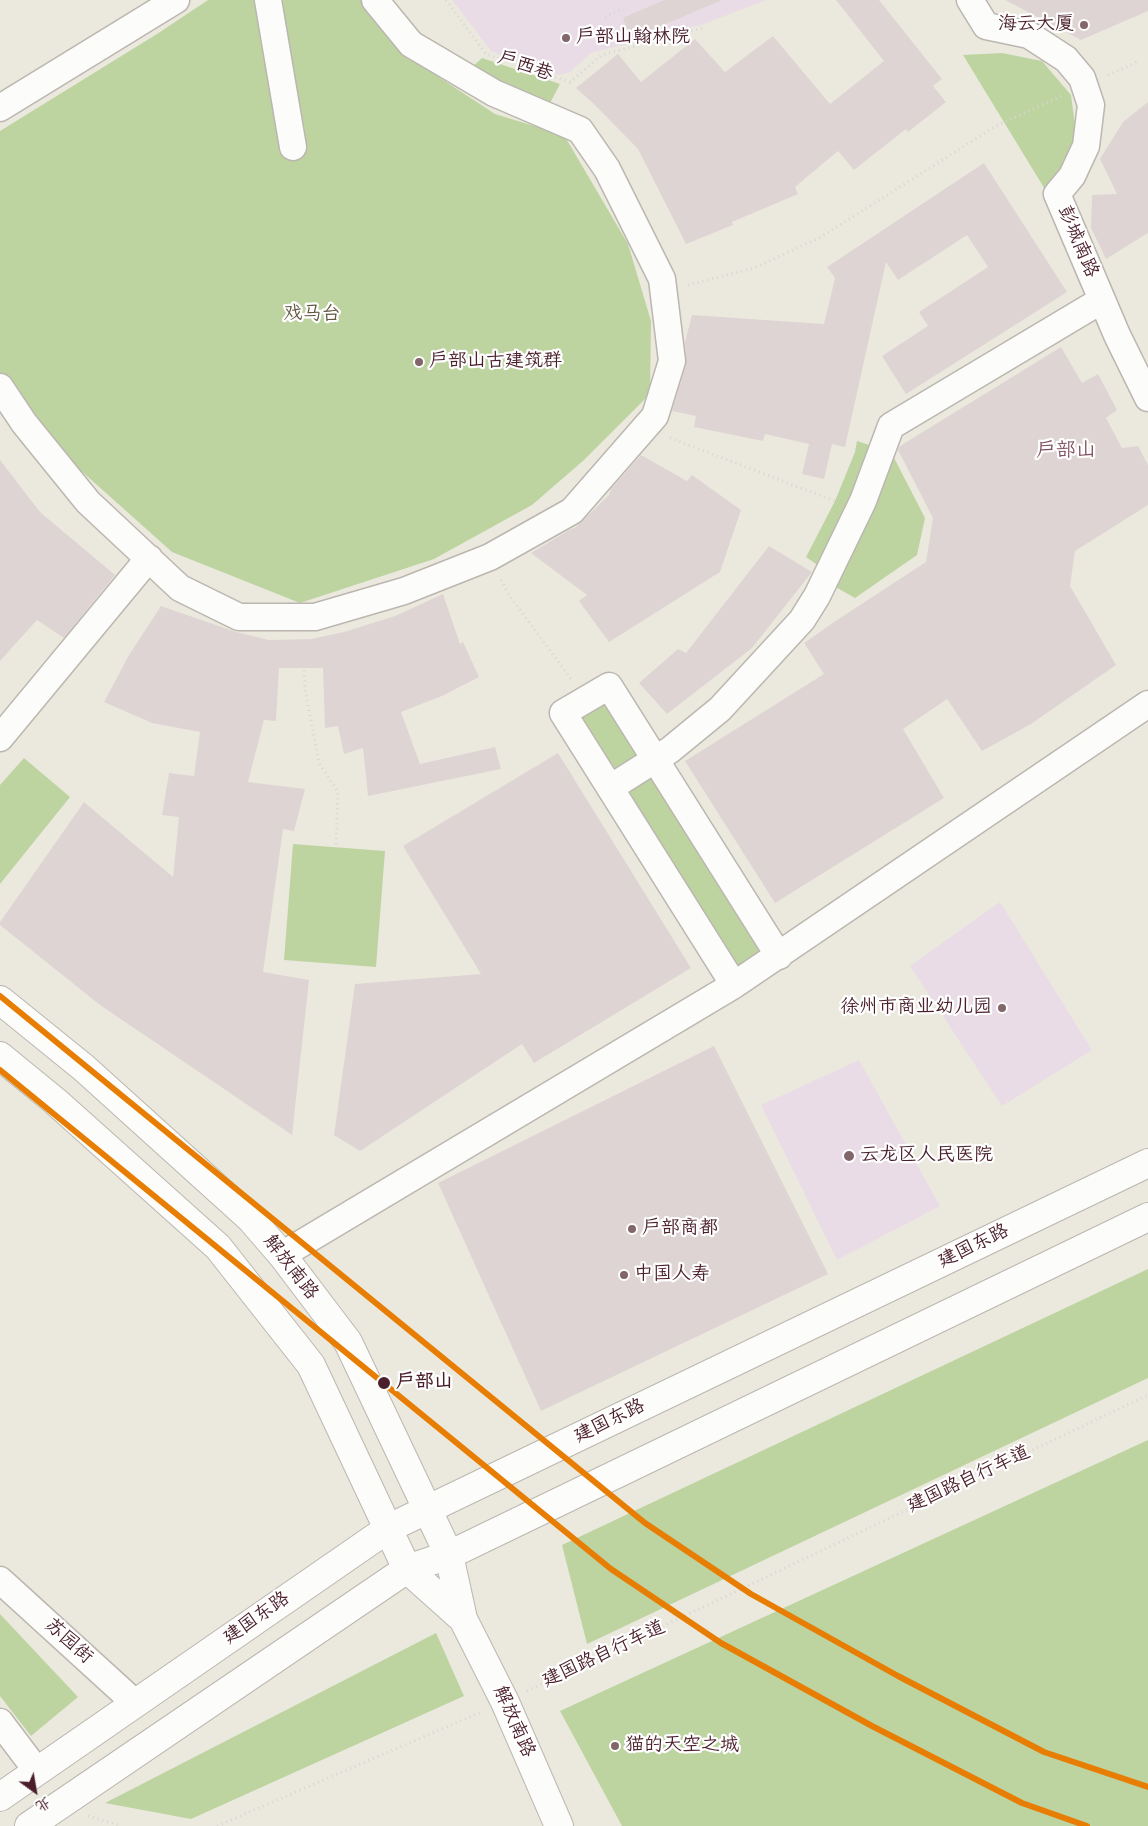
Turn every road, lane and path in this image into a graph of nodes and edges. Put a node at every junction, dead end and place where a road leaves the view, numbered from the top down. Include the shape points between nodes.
1 (176, 0) edge
2 (268, 0) edge
3 (375, 0) edge
4 (446, 0) edge
5 (970, 0) edge
6 (620, 10) dead end
7 (605, 17) dead end
8 (702, 28) dead end
9 (1139, 61) dead end
10 (1084, 85) junction
11 (0, 108) edge
12 (293, 147) dead end
13 (664, 292) junction
14 (1102, 300) junction
15 (0, 387) edge
16 (1148, 398) edge
17 (645, 428) junction
18 (835, 501) dead end
19 (149, 558) junction
20 (507, 592) dead end
21 (315, 617) junction
22 (555, 656) dead end
23 (1148, 704) edge
24 (0, 738) edge
25 (656, 760) junction
26 (610, 788) junction
27 (336, 847) dead end
28 (779, 956) junction
29 (734, 985) junction
30 (0, 1000) edge
31 (0, 1056) edge
32 (1148, 1163) edge
33 (1148, 1217) edge
34 (282, 1255) junction
35 (1148, 1395) edge
36 (428, 1510) junction
37 (389, 1528) junction
38 (448, 1555) junction
39 (408, 1569) junction
40 (0, 1580) edge
41 (463, 1619) junction
42 (505, 1702) junction
43 (135, 1703) junction
44 (0, 1722) edge
45 (37, 1771) junction
46 (0, 1797) edge
47 (29, 1826) edge
48 (217, 1826) edge
49 (559, 1826) edge

1 - 11 street
2 - 12 street
3 - 13 street via 411,44 494,94 580,130 607,169 662,279
4 - 8 path, 户西巷 via 486,54 570,82 602,55
5 - 10 street, 彭城南路 via 986,26 1029,35 1066,59
6 - 7 path
9 - 10 path
10 - 13 path via 996,126 821,237 754,268
10 - 14 street, 彭城南路 via 1090,105 1086,146 1072,176 1056,194
13 - 17 street via 672,361 655,416
14 - 16 street, 彭城南路
14 - 25 street via 891,426 863,500 802,620 720,709
15 - 19 street via 24,423 88,502
17 - 18 path
17 - 21 street via 572,511 490,557 404,591
19 - 21 street via 180,588 239,618
19 - 24 street
20 - 22 path
21 - 27 path via 304,668 305,690 318,763 338,792
23 - 28 street
25 - 26 street
25 - 26 street via 608,686 563,713
25 - 28 street
26 - 29 street
28 - 29 street
29 - 34 street
30 - 34 main road, 解放南路 via 84,1068 250,1218
31 - 37 main road, 解放南路 via 218,1247 311,1365
32 - 36 main road, 建国东路
33 - 38 main road
34 - 36 main road, 解放南路 via 348,1342
35 - 42 path, 建国路自行车道
36 - 37 main road, 建国东路
36 - 38 main road, 解放南路
37 - 39 main road, 解放南路
37 - 43 main road, 建国东路
38 - 39 main road
38 - 41 main road, 解放南路
39 - 41 main road, 解放南路
39 - 47 main road
40 - 43 street, 苏园街
41 - 42 main road, 解放南路
42 - 48 path, 建国路自行车道
42 - 49 main road, 解放南路
43 - 45 main road, 建国东路
44 - 45 street
45 - 46 main road, 建国东路

